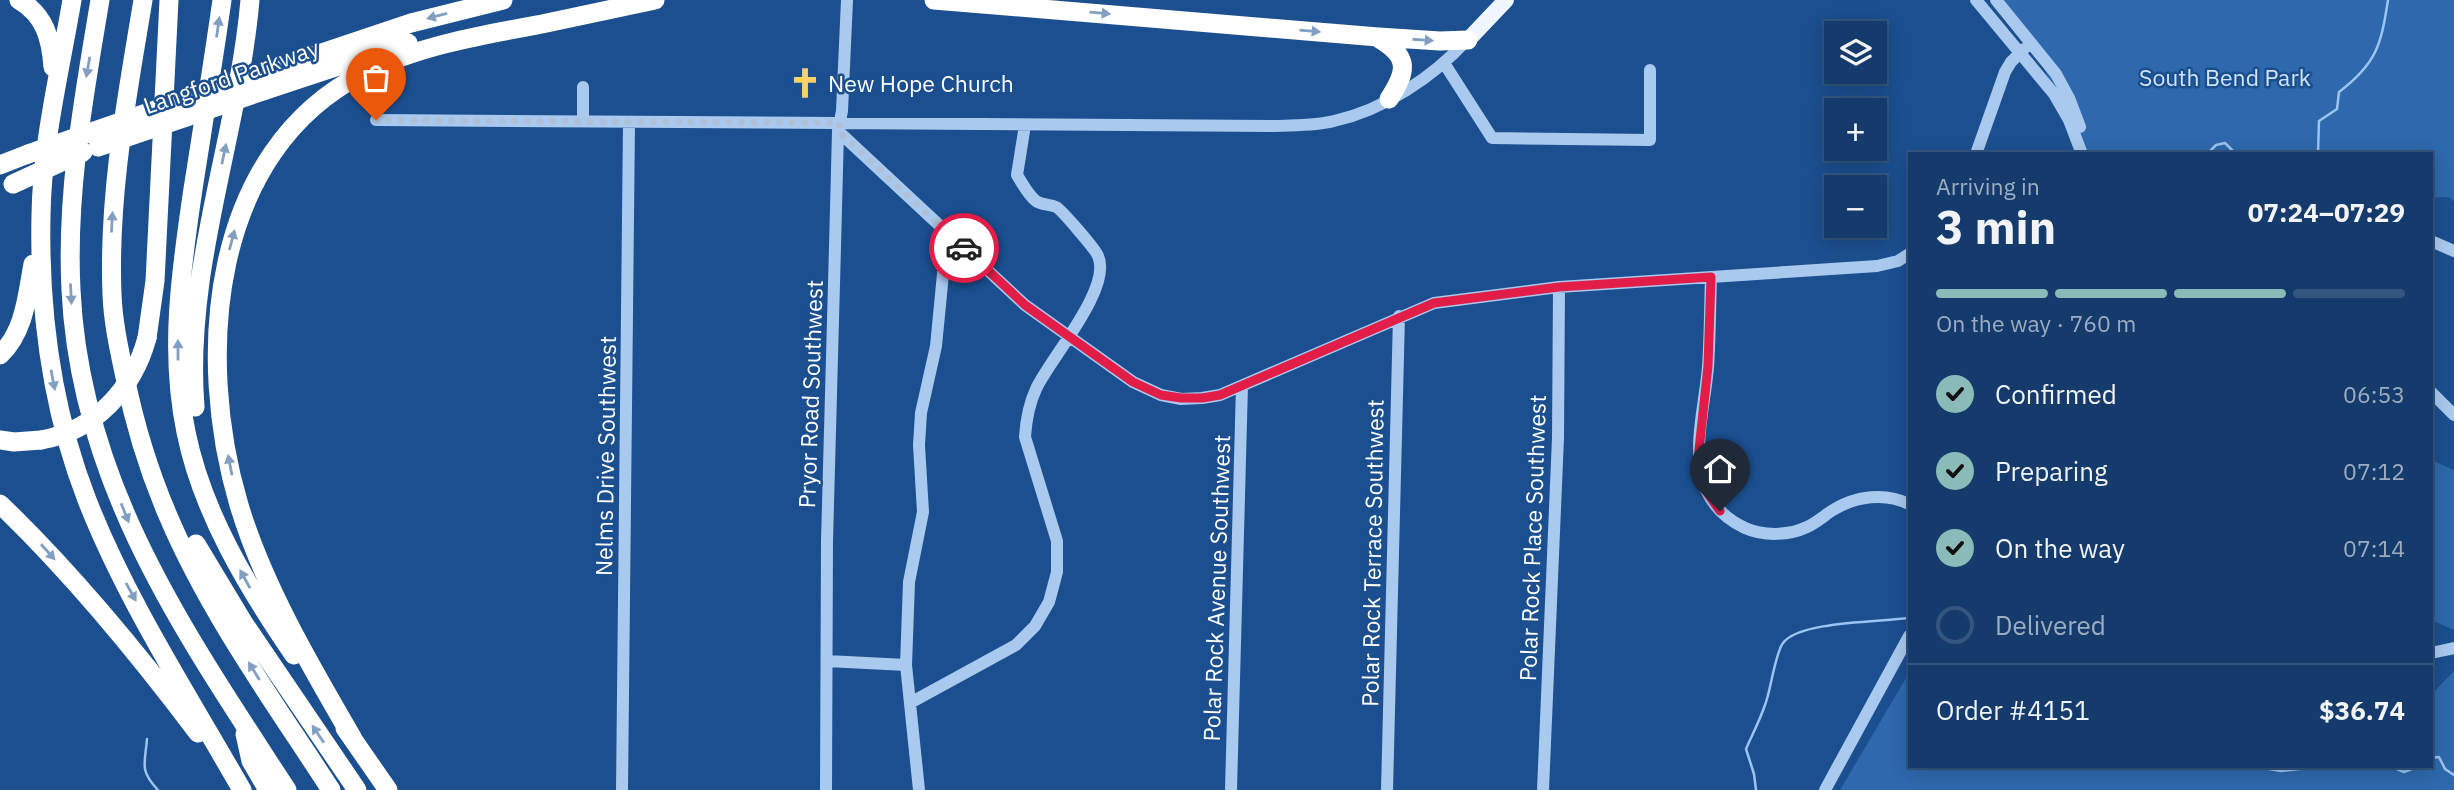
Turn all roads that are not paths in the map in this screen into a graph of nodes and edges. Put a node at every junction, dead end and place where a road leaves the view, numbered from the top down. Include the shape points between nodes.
1 (19, 0) edge
2 (72, 0) edge
3 (100, 0) edge
4 (143, 0) edge
5 (169, 0) edge
6 (222, 0) edge
7 (250, 0) edge
8 (503, 0) edge
9 (645, 0) edge
10 (655, 0) edge
11 (847, 0) edge
12 (934, 0) edge
13 (1506, 0) edge
14 (1976, 0) edge
15 (1996, 0) edge
16 (1378, 37) junction
17 (1468, 40) junction
18 (2031, 42) junction
19 (2020, 53) junction
20 (1444, 63) junction
21 (1650, 70) dead end
22 (267, 80) junction
23 (583, 87) dead end
24 (1389, 99) junction
25 (54, 102) junction
26 (376, 120) dead end
27 (583, 121) junction
28 (629, 121) junction
29 (1025, 125) junction
30 (839, 127) junction
31 (1977, 152) edge
32 (2083, 152) edge
33 (2083, 152) edge
34 (9, 169) edge
35 (41, 214) junction
36 (947, 233) junction
37 (2433, 242) edge
38 (2454, 250) edge
39 (1908, 255) edge
40 (1711, 277) junction
41 (1559, 287) junction
42 (1399, 316) junction
43 (1070, 337) junction
44 (0, 355) edge
45 (1242, 386) junction
46 (2433, 394) edge
47 (132, 411) junction
48 (2454, 415) edge
49 (0, 440) edge
50 (0, 503) edge
51 (1908, 504) edge
52 (213, 511) junction
53 (1908, 638) edge
54 (2454, 648) edge
55 (2433, 653) edge
56 (827, 661) junction
57 (906, 665) junction
58 (910, 703) junction
59 (243, 723) junction
60 (352, 737) junction
61 (241, 790) edge
62 (268, 790) edge
63 (287, 790) edge
64 (331, 790) edge
65 (357, 790) edge
66 (388, 790) edge
67 (622, 790) edge
68 (826, 790) edge
69 (919, 790) edge
70 (1231, 790) edge
71 (1387, 790) edge
72 (1543, 790) edge
73 (1825, 790) edge

1 - 25 highway via 35,11 52,44
2 - 25 highway
3 -> 59 highway via 80,123 70,238 72,309 82,382 106,466 148,565
47 -> 4 highway via 114,329 112,231
5 - 49 highway, bridge via 155,281 138,366 110,405 80,427 41,440
52 -> 6 highway via 186,432 177,330
52 -> 7 highway via 196,421 194,327
8 -> 22 highway, Langford Parkway via 411,23
9 - 22 highway, Langford Parkway via 476,24
60 -> 10 highway via 264,571 239,505 226,447 218,375 220,300 247,197 280,143 302,119 363,74 477,36
11 - 30 street, Pryor Road Southwest
12 -> 16 highway
13 - 17 main road
14 - 19 street
15 - 18 street
16 -> 17 highway
16 - 24 highway via 1402,60 1401,77
17 - 20 street
18 - 19 street
18 - 33 street via 2069,98
19 - 31 street via 2005,72
19 - 32 street via 2054,94
20 - 21 street via 1492,138 1650,139
20 - 24 street
22 - 34 highway, Langford Parkway, bridge
22 - 34 highway, Langford Parkway, bridge via 83,152
23 - 27 street
24 - 29 street via 1347,118 1308,125
25 - 35 highway
26 - 27 street
27 - 28 street
28 - 30 street
28 - 67 street, Nelms Drive Southwest
29 - 30 street
29 - 43 street via 1017,175 1037,202 1059,208 1099,256 1094,292
30 - 36 street
30 - 56 street, Pryor Road Southwest
35 - 44 highway via 26,306 18,330
35 -> 61 highway via 51,373 86,499 124,580
36 - 43 street via 1025,305
36 - 57 street via 936,346 921,413 923,512 909,582
37 - 38 street
39 - 40 street via 1877,266
40 - 41 street
40 - 51 street via 1698,459 1704,488 1720,511 1749,530 1781,534 1807,527 1836,508 1869,497
41 - 42 street via 1434,303
41 - 72 street, Polar Rock Place Southwest via 1559,438
42 - 45 street
42 - 71 street, Polar Rock Terrace Southwest
43 - 45 street via 1133,382 1161,395 1202,398
43 - 58 street via 1036,388 1025,437 1057,541 1057,572 1049,602 1016,645
45 - 70 street, Polar Rock Avenue Southwest
46 - 48 street
64 -> 47 highway via 252,668 180,542 152,477
65 -> 47 highway via 200,552
50 -> 61 highway via 110,621
60 -> 52 highway via 253,594
53 - 73 street
54 - 55 street
56 - 57 street
56 - 68 street, Pryor Road Southwest
57 - 58 street
58 - 69 street
59 - 62 highway via 251,761
59 - 63 highway
60 - 66 highway

